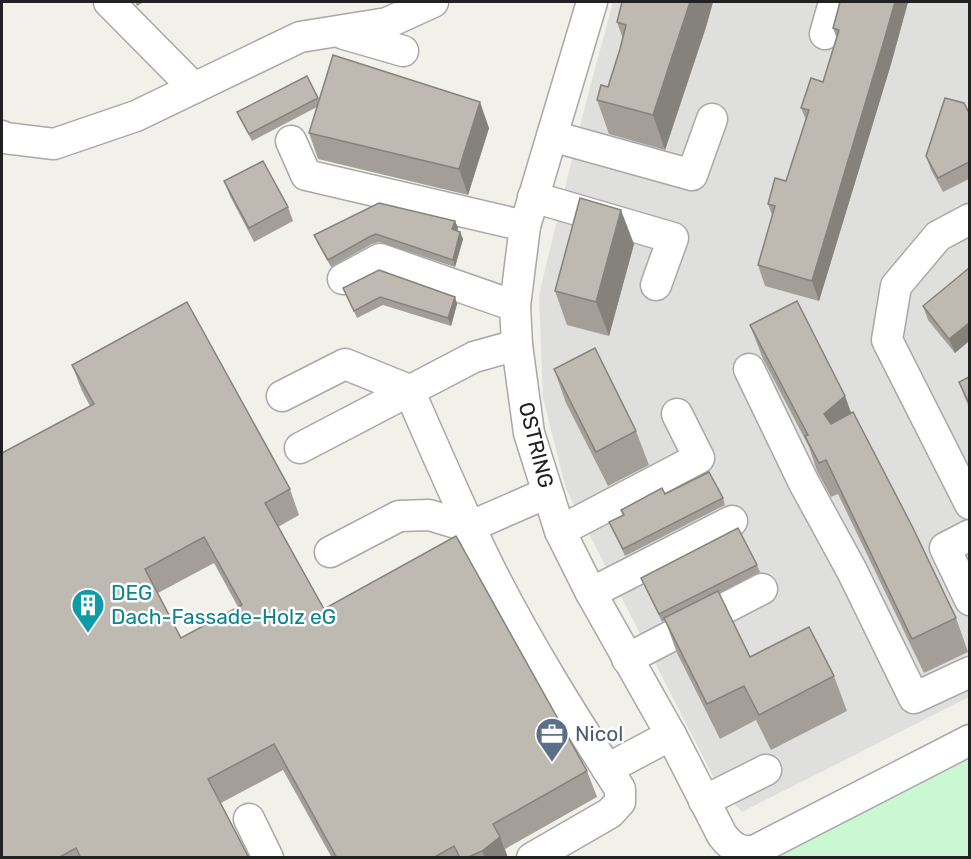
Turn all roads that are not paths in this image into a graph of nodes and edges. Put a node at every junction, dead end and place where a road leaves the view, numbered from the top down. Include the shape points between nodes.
1 (109, 2) edge
2 (433, 2) edge
3 (592, 2) edge
4 (834, 2) edge
5 (335, 31) junction
6 (825, 34) dead end
7 (403, 51) dead end
8 (194, 88) junction
9 (712, 119) dead end
10 (2, 136) edge
11 (552, 136) junction
12 (291, 141) dead end
13 (533, 197) junction
14 (969, 219) edge
15 (525, 226) junction
16 (343, 279) dead end
17 (656, 285) dead end
18 (515, 306) junction
19 (517, 345) junction
20 (749, 369) dead end
21 (409, 390) junction
22 (282, 396) dead end
23 (677, 414) dead end
24 (300, 448) dead end
25 (547, 494) junction
26 (969, 504) edge
27 (732, 521) dead end
28 (470, 527) junction
29 (561, 531) junction
30 (969, 534) edge
31 (330, 552) dead end
32 (762, 589) dead end
33 (591, 593) junction
34 (969, 600) edge
35 (627, 659) junction
36 (969, 672) edge
37 (670, 735) junction
38 (969, 740) edge
39 (607, 769) junction
40 (766, 770) dead end
41 (704, 801) junction
42 (249, 819) dead end
43 (735, 854) edge
44 (268, 858) edge
45 (532, 858) edge

1 - 8 street
2 - 5 street via 387,23
3 - 11 street, OSTRING
4 - 6 street
5 - 7 street
5 - 8 street via 300,37
8 - 10 street via 135,116 54,144
9 - 11 street via 692,175
11 - 13 street, OSTRING
12 - 15 street via 306,175
13 - 15 street, OSTRING
13 - 17 street via 673,238
14 - 26 street via 938,236 896,286 887,340
15 - 18 street, OSTRING
16 - 18 street via 380,259
18 - 19 street, OSTRING
19 - 21 street via 474,357
19 - 25 street, OSTRING via 529,433
20 - 36 street via 914,698
21 - 22 street via 345,364
21 - 24 street
21 - 28 street
23 - 29 street via 699,458
25 - 28 street
25 - 29 street, OSTRING
27 - 33 street
28 - 31 street via 429,515 399,516
28 - 39 street via 552,681
29 - 33 street, OSTRING
30 - 34 street via 945,548
32 - 35 street
33 - 35 street, OSTRING
35 - 37 street, OSTRING
37 - 39 street
37 - 41 street, OSTRING
38 - 43 street via 756,850
39 - 45 street via 620,789 620,802 610,813
40 - 41 street
41 - 43 street, OSTRING
42 - 44 street

